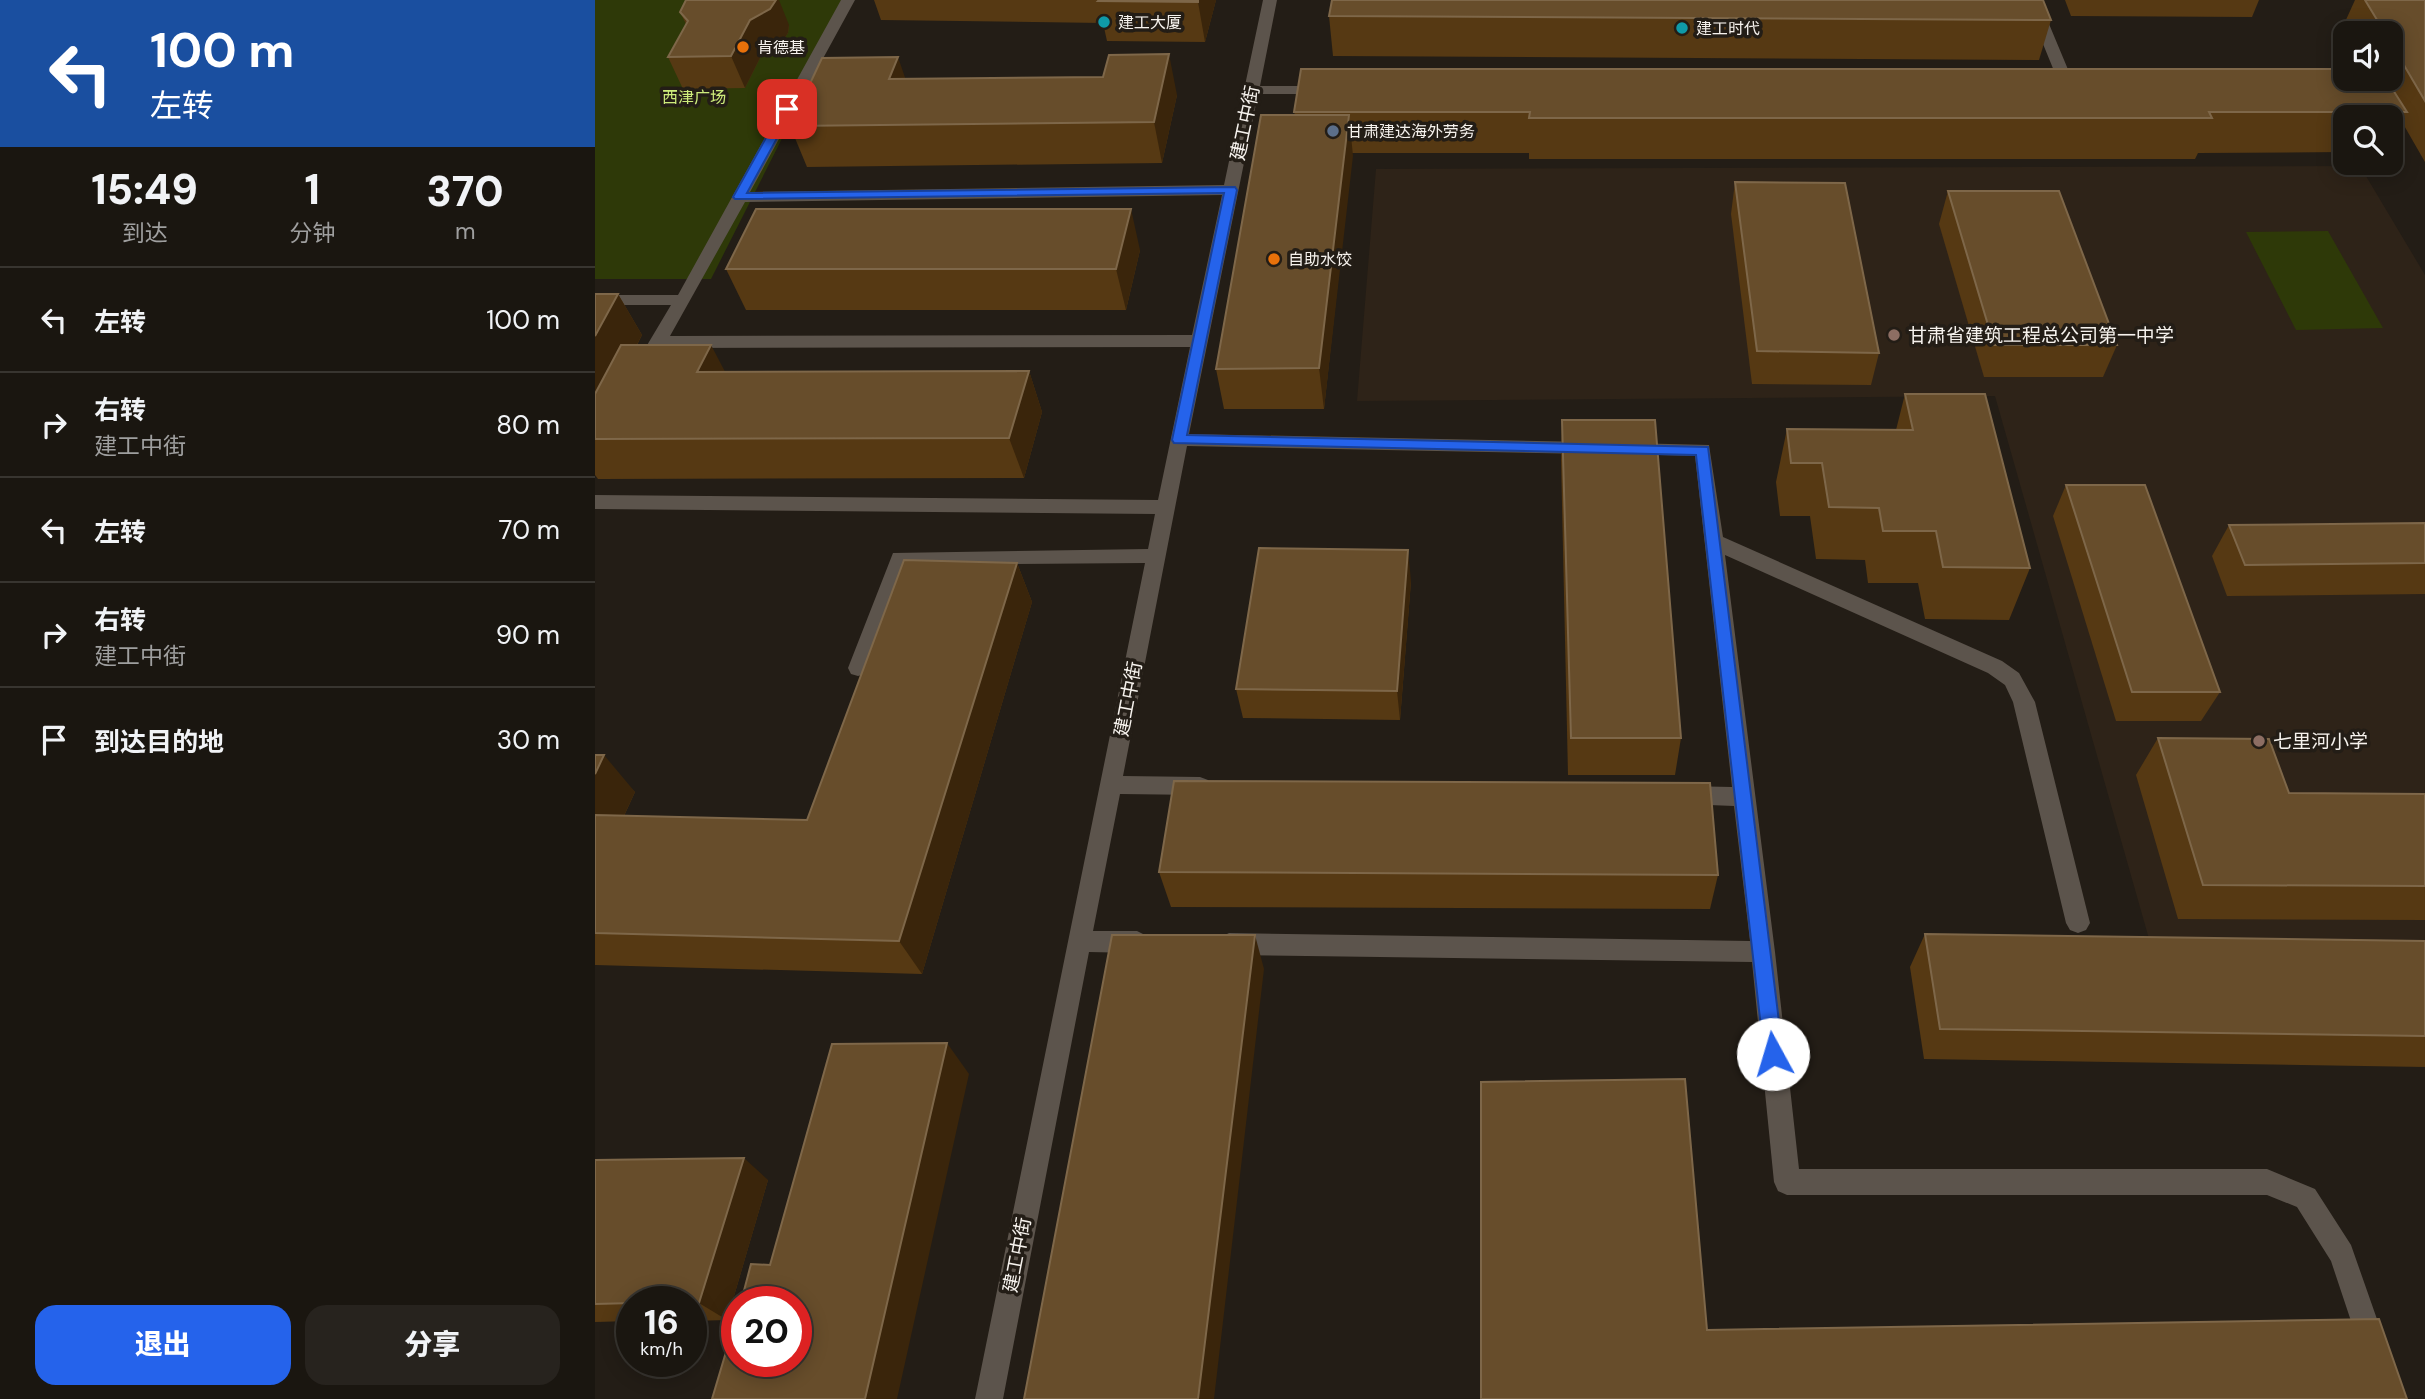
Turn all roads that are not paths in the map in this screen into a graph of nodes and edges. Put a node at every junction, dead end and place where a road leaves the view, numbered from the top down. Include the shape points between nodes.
1 (848, 0) edge
2 (1270, 0) edge
3 (2032, 0) edge
4 (1252, 90) junction
5 (1346, 90) edge
6 (2057, 91) edge
7 (1231, 190) junction
8 (739, 197) junction
9 (595, 300) edge
10 (683, 300) junction
11 (1199, 341) junction
12 (658, 342) junction
13 (645, 364) edge
14 (1179, 440) junction
15 (595, 502) edge
16 (1165, 507) junction
17 (1713, 541) junction
18 (1156, 556) junction
19 (858, 668) dead end
20 (1111, 785) junction
21 (1223, 787) edge
22 (1662, 795) edge
23 (1745, 797) junction
24 (2078, 923) dead end
25 (1080, 941) junction
26 (1164, 942) edge
27 (1206, 943) edge
28 (1763, 952) junction
29 (989, 1399) edge
30 (2391, 1399) edge

1 - 8 street
2 - 4 street, 建工中街
3 - 6 street via 2070,91
4 - 5 street
4 - 7 street, 建工中街
7 - 8 street
7 - 11 street, 建工中街
8 - 10 street
9 - 10 street
10 - 12 street
11 - 12 street
11 - 14 street, 建工中街
12 - 13 street
14 - 16 street, 建工中街
14 - 17 street via 1703,450
15 - 16 street
16 - 18 street, 建工中街
17 - 23 street
17 - 24 street via 1995,667 2012,679 2024,702
18 - 19 street via 900,558
18 - 20 street, 建工中街
20 - 21 street
20 - 25 street, 建工中街
22 - 23 street
23 - 28 street
25 - 26 street
25 - 29 street, 建工中街
27 - 28 street
28 - 30 street via 1787,1182 2267,1182 2306,1198 2342,1254

